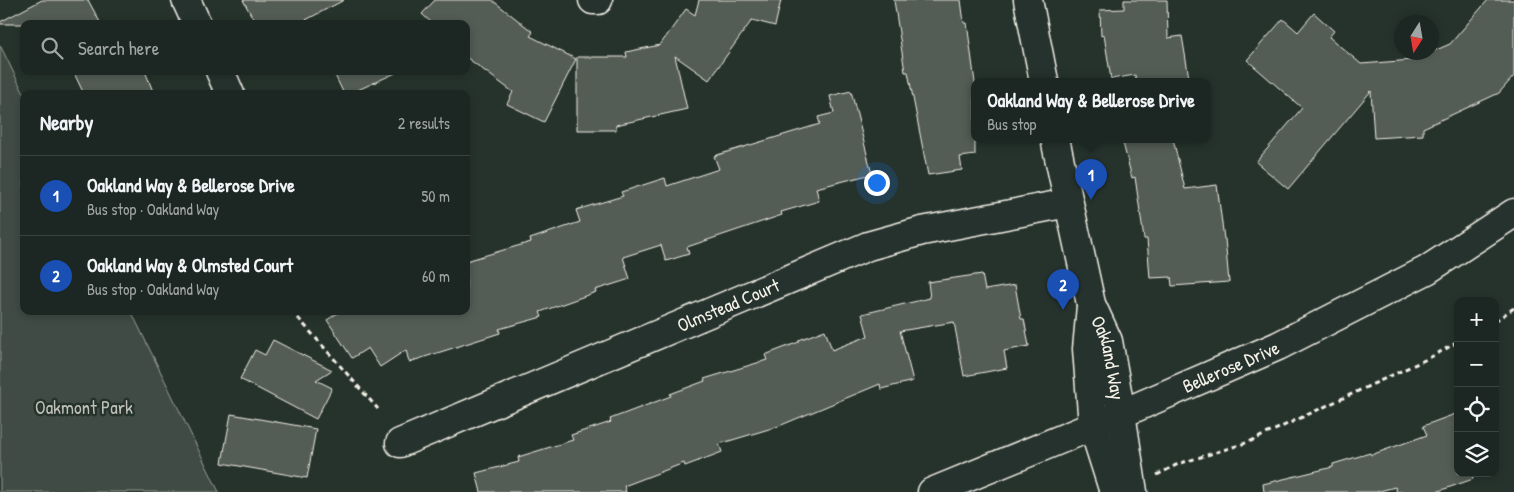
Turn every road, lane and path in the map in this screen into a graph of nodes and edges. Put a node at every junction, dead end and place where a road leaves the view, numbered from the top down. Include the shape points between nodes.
1 (186, 0) edge
2 (593, 0) edge
3 (598, 0) edge
4 (1028, 0) edge
5 (195, 20) edge
6 (222, 75) edge
7 (1043, 78) edge
8 (228, 90) edge
9 (1056, 143) edge
10 (1068, 203) junction
11 (1514, 213) edge
12 (1091, 304) junction
13 (1514, 308) edge
14 (296, 315) edge
15 (1499, 318) edge
16 (1454, 344) edge
17 (378, 409) dead end
18 (1121, 413) junction
19 (1093, 426) junction
20 (400, 443) dead end
21 (1126, 489) edge
22 (932, 492) edge

1 - 5 street
2 - 3 street
4 - 7 street
6 - 8 street
9 - 10 street, Oakland Way
10 - 12 street, Oakland Way
10 - 20 street, Olmstead Court via 922,231 868,246
11 - 18 street, Bellerose Drive via 1427,270 1278,346
12 - 18 street, Oakland Way via 1108,341
12 - 19 street, Oakland Way via 1087,349
13 - 15 path
14 - 17 path
16 - 21 path via 1249,442 1178,464
18 - 19 street, Bellerose Drive
18 - 21 street, Oakland Way
19 - 21 street, Oakland Way
19 - 22 street, Bellerose Drive

